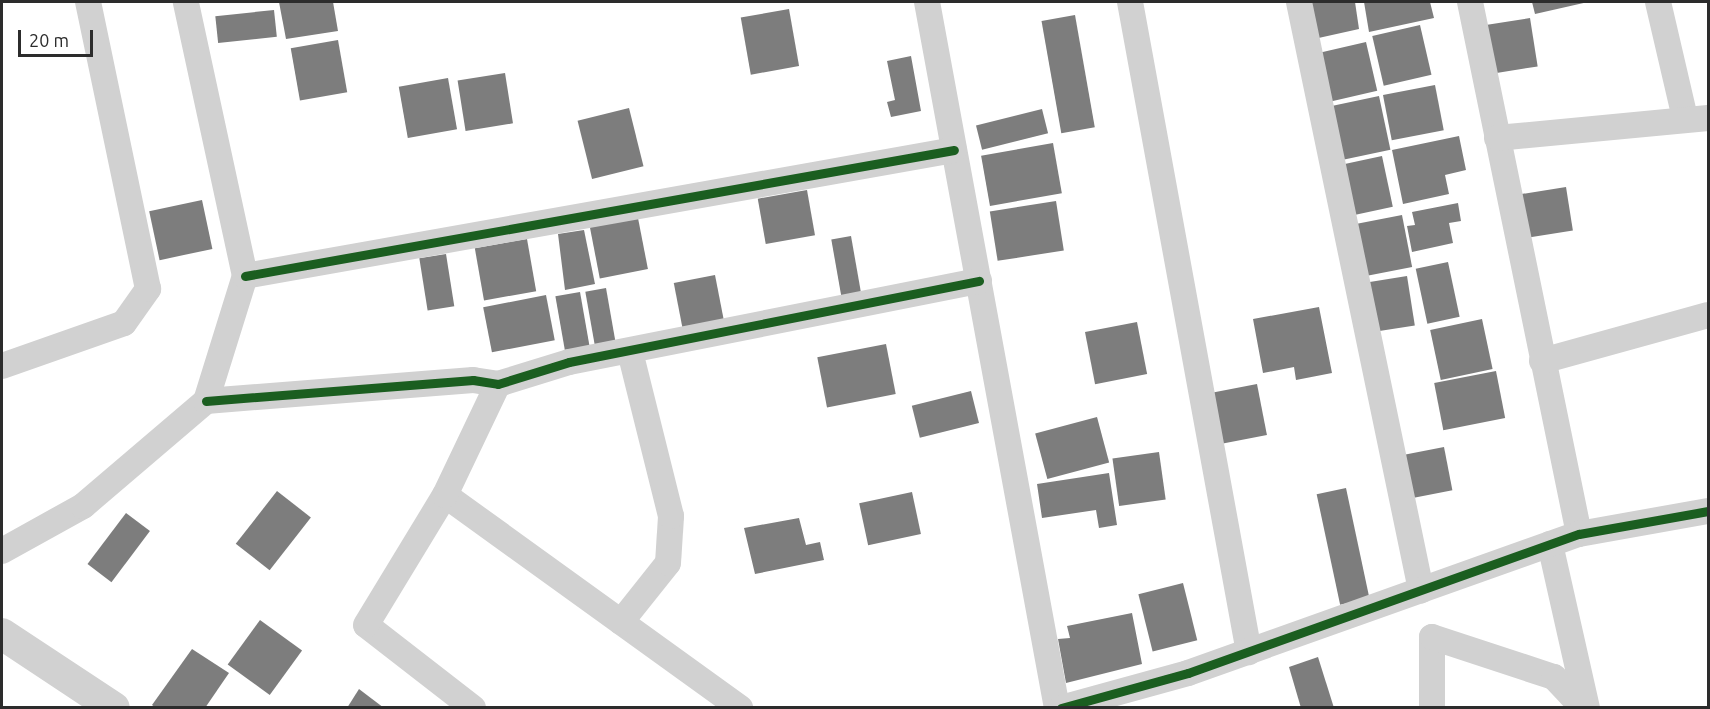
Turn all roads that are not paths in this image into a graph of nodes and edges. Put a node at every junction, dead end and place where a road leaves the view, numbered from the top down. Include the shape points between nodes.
1 (88, 2) edge
2 (186, 2) edge
3 (927, 2) edge
4 (1130, 2) edge
5 (1299, 2) edge
6 (1470, 2) edge
7 (1658, 2) edge
8 (1697, 118) edge
9 (1497, 138) junction
10 (954, 150) junction
11 (245, 276) junction
12 (979, 281) junction
13 (1708, 315) edge
14 (630, 351) junction
15 (1542, 361) junction
16 (2, 366) edge
17 (498, 384) junction
18 (206, 401) junction
19 (445, 495) junction
20 (1708, 511) edge
21 (1579, 534) junction
22 (1550, 544) junction
23 (2, 551) edge
24 (1421, 590) junction
25 (621, 622) junction
26 (2, 634) edge
27 (1249, 652) junction
28 (114, 708) edge
29 (473, 708) edge
30 (740, 708) edge
31 (1059, 708) edge
32 (1432, 708) edge
33 (1585, 708) edge

1 - 16 street via 148,289 124,323
2 - 11 street
3 - 10 street
4 - 27 street
5 - 24 street
6 - 9 street
7 - 8 street
8 - 9 street
9 - 15 street
10 - 11 street
10 - 12 street
11 - 18 street
12 - 14 street
12 - 31 street
13 - 15 street
14 - 17 street via 569,363
14 - 25 street via 671,516 668,562
15 - 21 street
17 - 18 street via 473,380
17 - 19 street
18 - 23 street via 83,506
19 - 25 street
19 - 29 street via 366,626
20 - 21 street
21 - 22 street
22 - 24 street
22 - 33 street
24 - 27 street
25 - 30 street
26 - 28 street
27 - 31 street via 1188,674
32 - 33 street via 1432,637 1554,677

